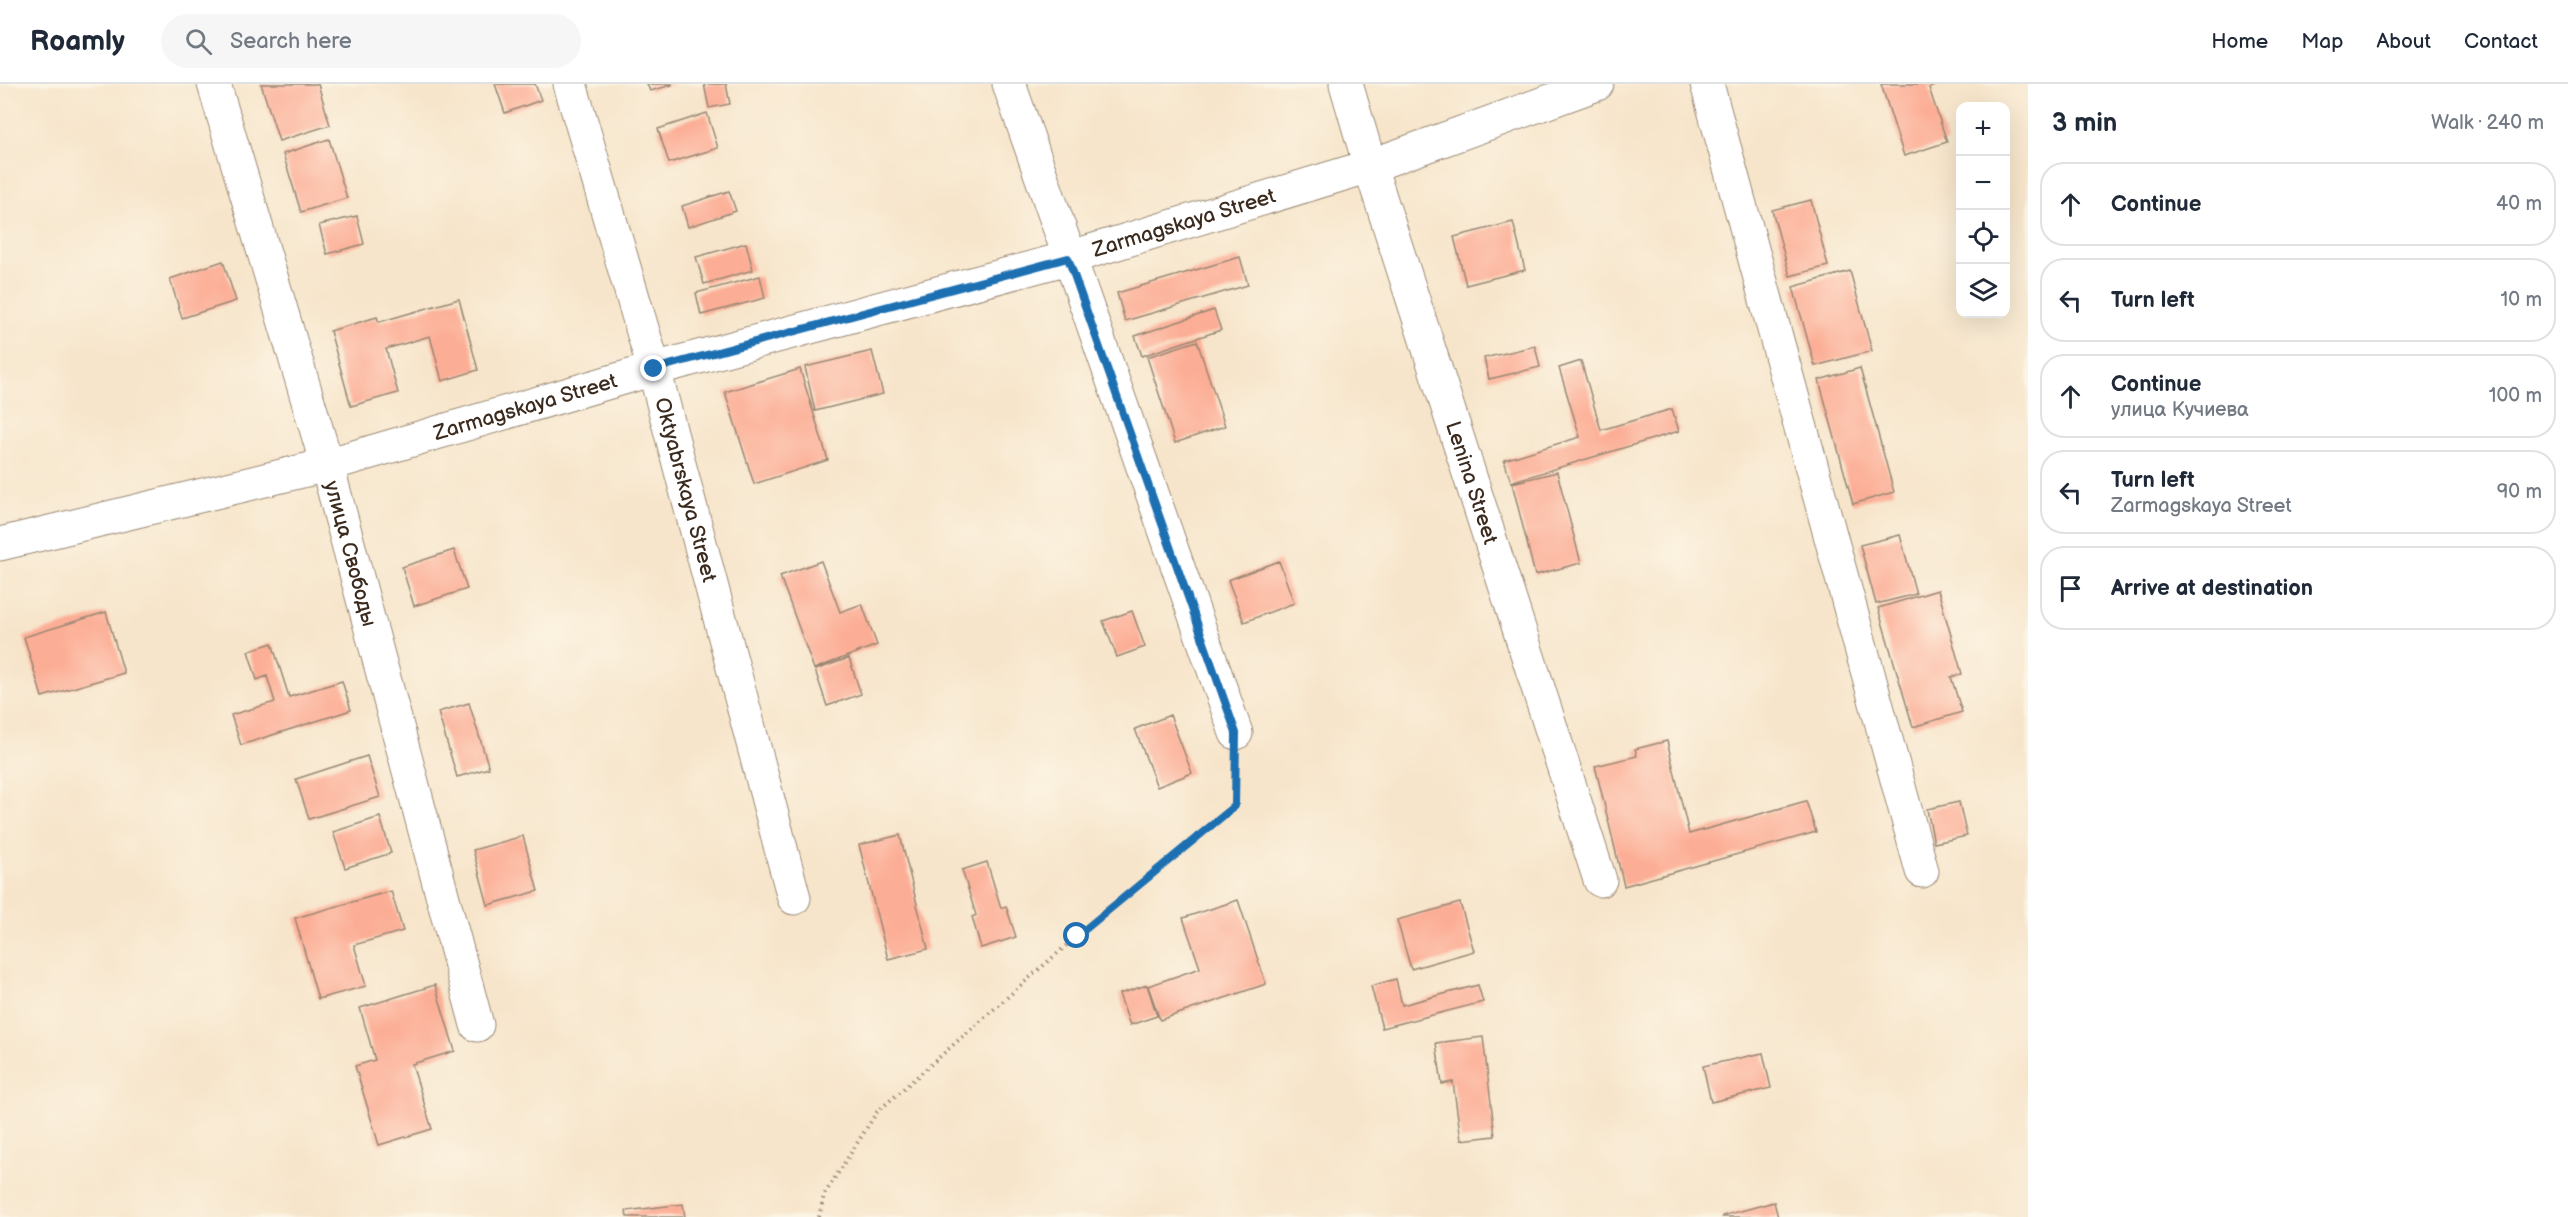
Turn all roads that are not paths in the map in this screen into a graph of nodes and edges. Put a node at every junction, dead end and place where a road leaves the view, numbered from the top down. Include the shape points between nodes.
1 (214, 84) edge
2 (570, 84) edge
3 (1009, 84) edge
4 (1346, 84) edge
5 (1597, 84) edge
6 (1707, 84) edge
7 (1370, 166) junction
8 (1068, 258) junction
9 (654, 369) junction
10 (327, 465) junction
11 (0, 544) edge
12 (1236, 733) road end
13 (1922, 871) dead end
14 (1600, 880) dead end
15 (794, 898) dead end
16 (477, 1025) dead end

1 - 10 street, улица Свободы
2 - 9 street, Oktyabrskaya Street
3 - 8 street
4 - 7 street, Lenina Street
5 - 7 street, Zarmagskaya Street
6 - 13 street
7 - 8 street, Zarmagskaya Street
7 - 14 street, Lenina Street
8 - 9 street, Zarmagskaya Street
8 - 12 street
9 - 10 street, Zarmagskaya Street
9 - 15 street, Oktyabrskaya Street
10 - 11 street, Zarmagskaya Street
10 - 16 street, улица Свободы

